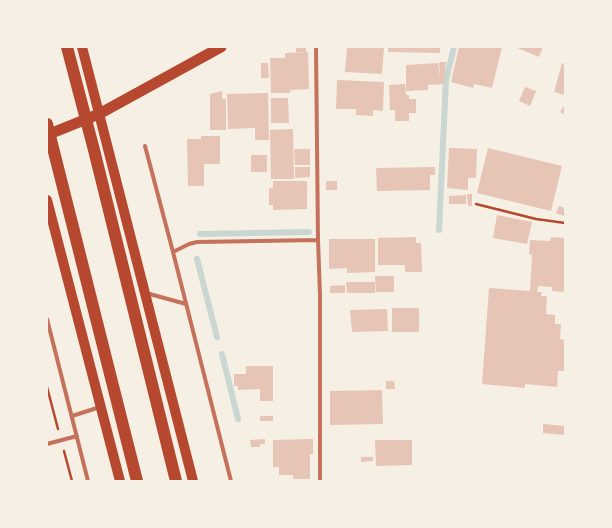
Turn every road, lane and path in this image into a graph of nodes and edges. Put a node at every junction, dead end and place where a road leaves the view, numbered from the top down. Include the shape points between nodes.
1 (67, 47) edge
2 (71, 47) edge
3 (82, 47) edge
4 (221, 47) edge
5 (316, 47) edge
6 (99, 114) junction
7 (47, 124) edge
8 (47, 134) edge
9 (145, 146) dead end
10 (94, 150) junction
11 (47, 200) edge
12 (476, 204) dead end
13 (565, 223) edge
14 (318, 240) junction
15 (173, 252) junction
16 (145, 293) junction
17 (186, 304) junction
18 (47, 319) edge
19 (47, 387) edge
20 (101, 407) junction
21 (72, 416) junction
22 (77, 436) junction
23 (61, 440) junction
24 (47, 444) edge
25 (72, 481) edge
26 (88, 481) edge
27 (120, 481) edge
28 (137, 481) edge
29 (176, 481) edge
30 (193, 481) edge
31 (231, 481) edge
32 (320, 481) edge

1 - 10 highway
2 - 10 highway
3 - 6 main road
4 - 6 highway
5 - 14 street
6 - 8 highway
6 - 16 main road
7 - 28 highway
9 - 15 street
10 - 29 highway
11 - 20 main road
12 - 13 path via 536,219
14 - 15 street via 197,242
14 - 32 street
15 - 17 street
16 - 17 street
16 - 30 main road
17 - 31 street
18 - 21 street
19 - 23 path
20 - 21 street
20 - 27 main road
21 - 22 street
22 - 23 street
22 - 26 street
23 - 24 street
23 - 25 path

